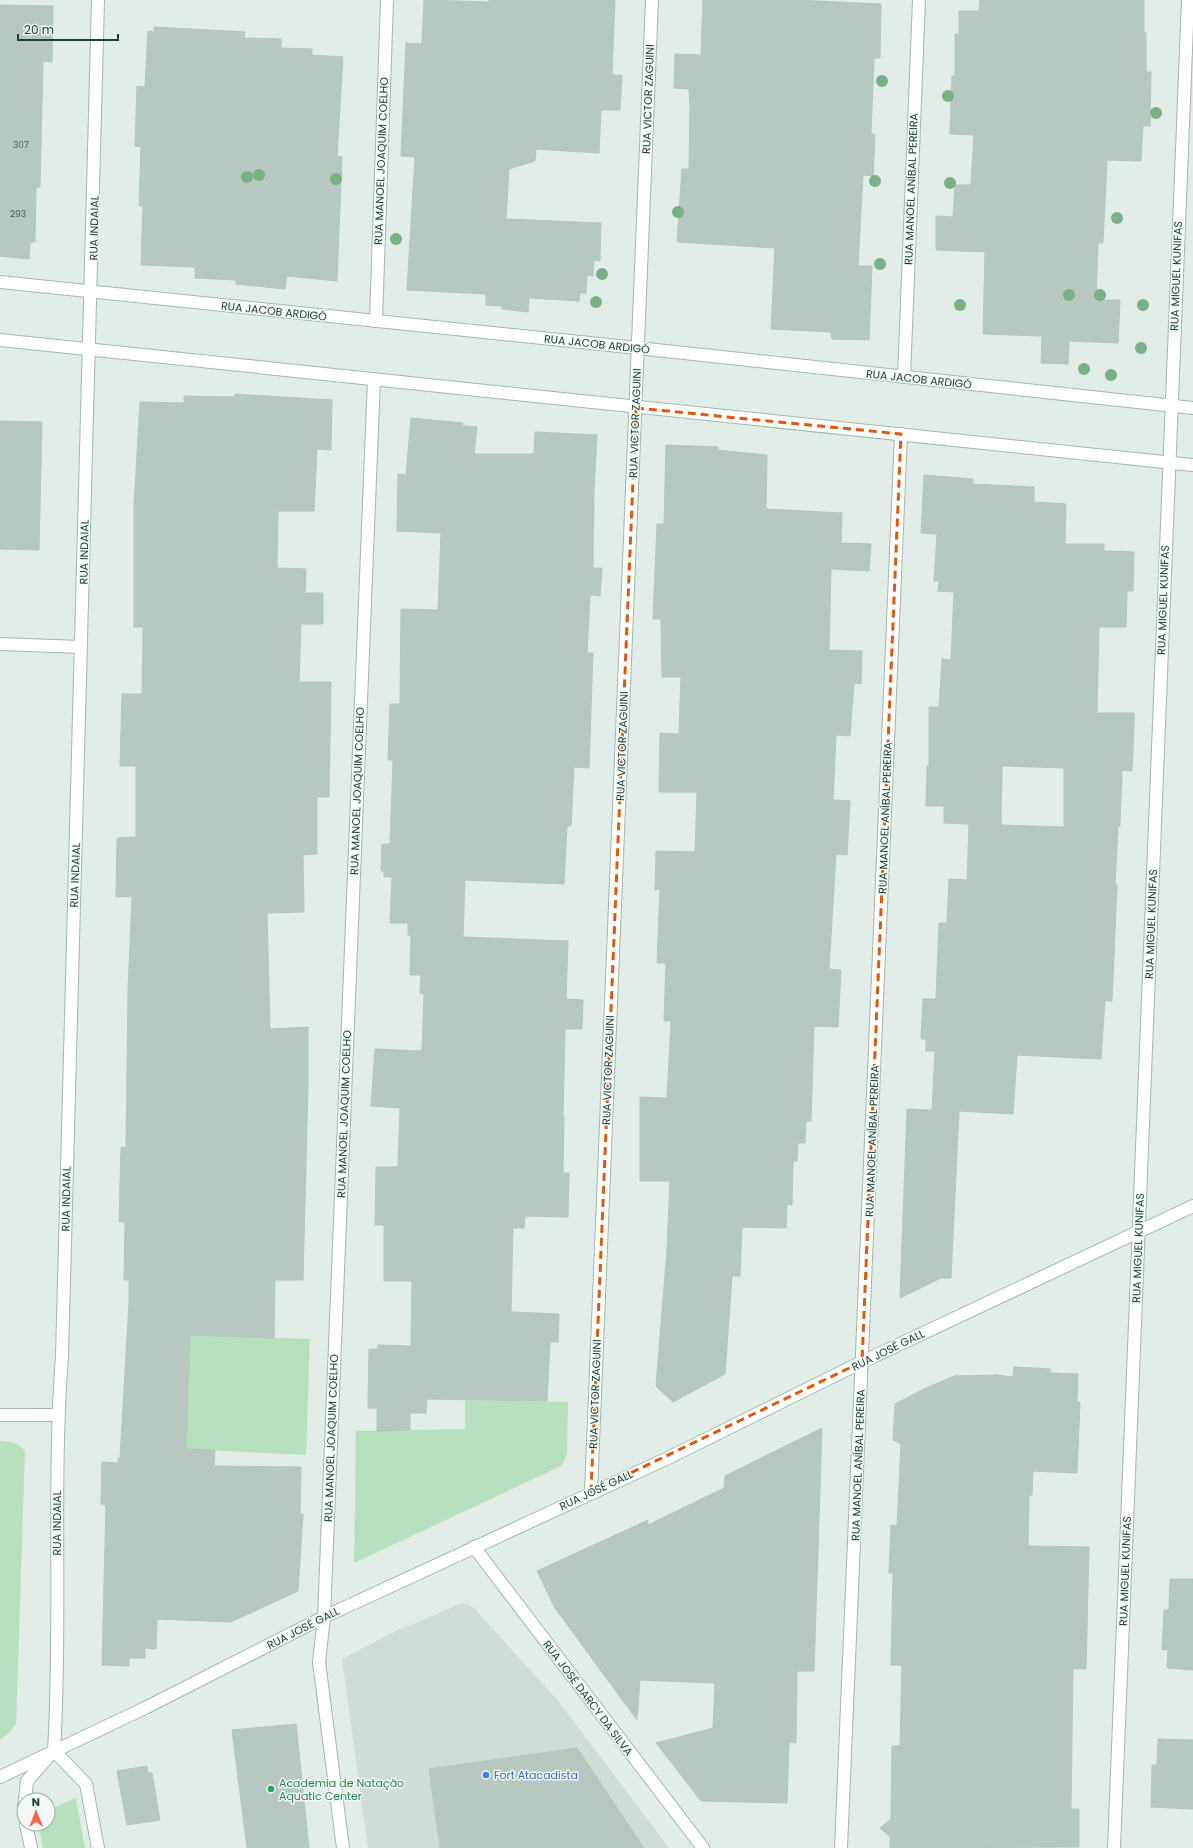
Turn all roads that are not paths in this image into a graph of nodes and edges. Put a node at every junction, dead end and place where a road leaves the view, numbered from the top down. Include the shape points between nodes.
1 (98, 0) edge
2 (387, 0) edge
3 (652, 0) edge
4 (919, 0) edge
5 (1188, 0) edge
6 (0, 282) edge
7 (92, 292) junction
8 (376, 321) junction
9 (0, 340) edge
10 (638, 348) junction
11 (90, 349) junction
12 (904, 378) junction
13 (374, 379) junction
14 (1171, 406) junction
15 (636, 408) junction
16 (1193, 408) edge
17 (901, 434) junction
18 (1169, 462) junction
19 (1193, 465) edge
20 (0, 644) edge
21 (81, 647) junction
22 (1193, 1206) edge
23 (1139, 1231) junction
24 (862, 1362) junction
25 (0, 1415) edge
26 (58, 1416) junction
27 (591, 1492) junction
28 (474, 1547) junction
29 (324, 1617) junction
30 (54, 1751) junction
31 (0, 1777) edge
32 (26, 1792) edge
33 (28, 1832) edge
34 (31, 1848) edge
35 (98, 1848) edge
36 (343, 1848) edge
37 (703, 1848) edge
38 (842, 1848) edge
39 (1114, 1848) edge

1 - 7 street, RUA INDAIAL
2 - 8 street, RUA MANOEL JOAQUIM COELHO
3 - 10 street, RUA VICTOR ZAGUINI
4 - 12 street, RUA MANOEL ANÍBAL PEREIRA
5 - 14 street, RUA MIGUEL KUNIFAS
6 - 7 street, RUA JACOB ARDIGÓ
7 - 8 street, RUA JACOB ARDIGÓ
7 - 11 street, RUA INDAIAL
8 - 10 street, RUA JACOB ARDIGÓ
9 - 11 street
10 - 12 street, RUA JACOB ARDIGÓ
10 - 15 street, RUA VICTOR ZAGUINI
11 - 13 street
11 - 21 street, RUA INDAIAL
12 - 14 street, RUA JACOB ARDIGÓ
13 - 15 street
13 - 29 street, RUA MANOEL JOAQUIM COELHO
14 - 16 street, RUA JACOB ARDIGÓ
14 - 18 street, RUA MIGUEL KUNIFAS
15 - 17 street
15 - 27 street, RUA VICTOR ZAGUINI
17 - 18 street
17 - 24 street, RUA MANOEL ANÍBAL PEREIRA
18 - 19 street
18 - 23 street, RUA MIGUEL KUNIFAS
20 - 21 street
21 - 26 street, RUA INDAIAL via 62,1356
22 - 23 street, RUA JOSÉ GALL
23 - 24 street, RUA JOSÉ GALL
23 - 39 street, RUA MIGUEL KUNIFAS
24 - 27 street, RUA JOSÉ GALL via 668,1458
24 - 38 street, RUA MANOEL ANÍBAL PEREIRA
25 - 26 street
26 - 30 street, RUA INDAIAL via 57,1700
27 - 28 street, RUA JOSÉ GALL
28 - 29 street, RUA JOSÉ GALL
28 - 37 street, RUA JOSÉ DARCY DA SILVA
29 - 30 street, RUA JOSÉ GALL
29 - 36 street, RUA MANOEL JOAQUIM COELHO via 319,1662
30 - 31 street, RUA JOSÉ GALL
30 - 32 street via 27,1780
30 - 35 street via 86,1784
33 - 34 street

